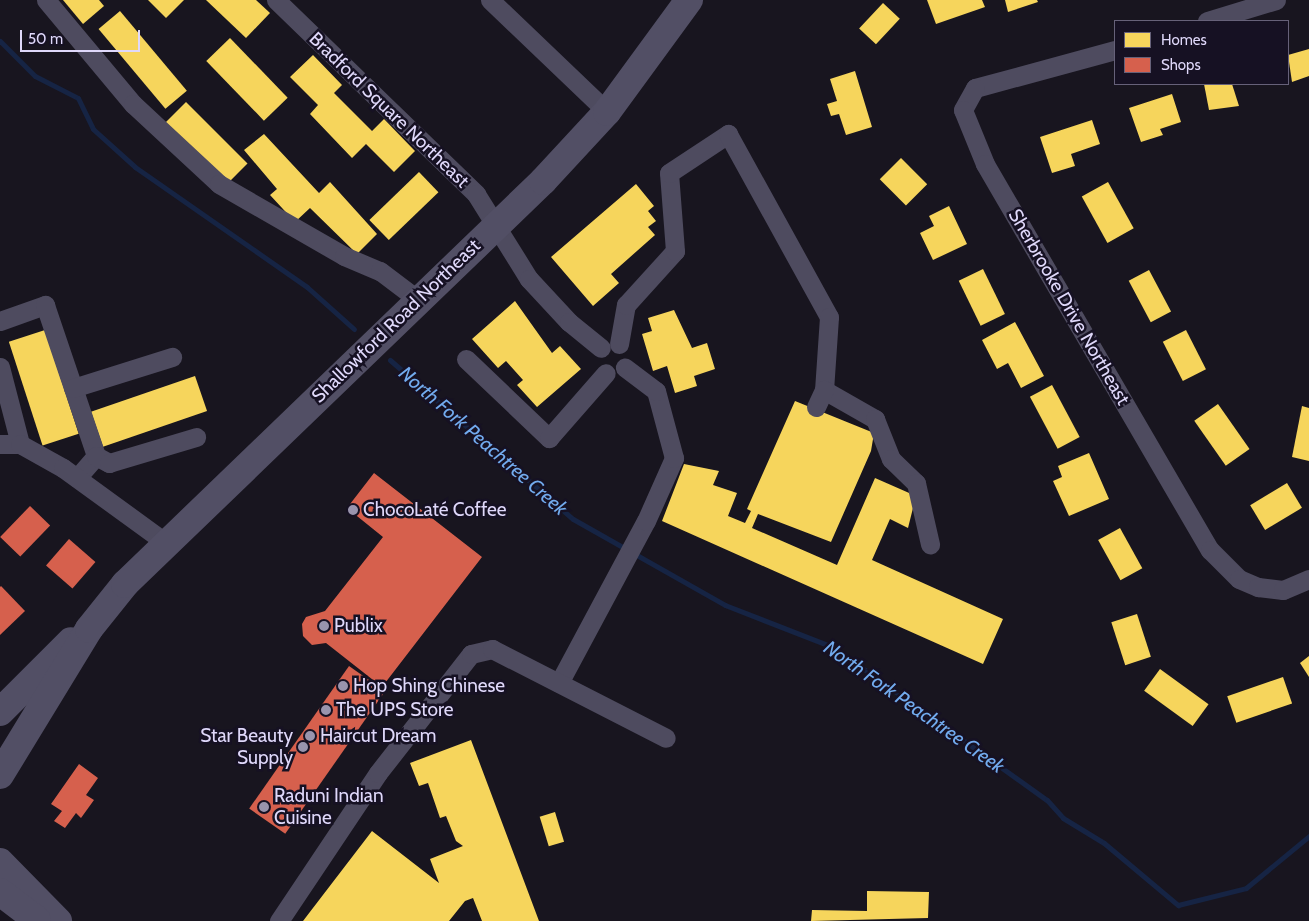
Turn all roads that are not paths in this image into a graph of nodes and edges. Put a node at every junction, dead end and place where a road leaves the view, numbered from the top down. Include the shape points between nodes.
1 (46, 0) edge
2 (276, 0) edge
3 (490, 0) edge
4 (689, 0) edge
5 (1276, 0) edge
6 (1210, 20) edge
7 (1114, 50) edge
8 (607, 112) junction
9 (496, 225) junction
10 (418, 300) junction
11 (0, 320) edge
12 (610, 346) junction
13 (172, 357) dead end
14 (466, 359) dead end
15 (0, 367) edge
16 (625, 368) junction
17 (606, 373) junction
18 (73, 388) junction
19 (824, 390) junction
20 (816, 407) dead end
21 (196, 437) dead end
22 (0, 444) edge
23 (20, 444) junction
24 (96, 456) junction
25 (77, 478) junction
26 (165, 542) junction
27 (930, 544) dead end
28 (1309, 579) edge
29 (89, 629) junction
30 (559, 683) junction
31 (0, 712) edge
32 (666, 738) dead end
33 (0, 775) edge
34 (0, 862) edge
35 (0, 892) edge
36 (0, 914) edge
37 (44, 920) edge
38 (279, 921) edge

1 - 10 street via 133,104 219,184 344,256 380,271
2 - 9 street, Bradford Square Northeast via 476,194
3 - 8 street
4 - 8 street, Shallowford Road Northeast
5 - 6 street
7 - 28 street, Sherbrooke Drive Northeast via 975,88 963,110 985,164 1210,550 1239,579 1258,587 1282,590
8 - 9 street, Shallowford Road Northeast
9 - 10 street, Shallowford Road Northeast
9 - 12 street, Bradford Square Northeast via 529,279 586,336
10 - 26 street, Shallowford Road Northeast
11 - 18 street via 45,305
12 - 16 street via 627,352
12 - 17 street via 597,361
12 - 19 street via 626,305 675,251 669,173 728,134 829,318
13 - 18 street
14 - 17 street via 549,438
15 - 23 street
16 - 17 street via 616,374
16 - 30 street via 656,391 674,458 646,521
18 - 24 street
19 - 20 street
19 - 27 street via 875,419 891,459 916,483
21 - 24 street via 109,463
22 - 23 street
23 - 25 street
24 - 25 street
25 - 26 street
26 - 29 street, Shallowford Road Northeast
29 - 31 street, Shallowford Road Northeast via 54,654
29 - 33 street, Shallowford Road Northeast
30 - 32 street
30 - 38 street via 492,650 471,654 378,773
34 - 37 street
35 - 37 street
36 - 37 street

